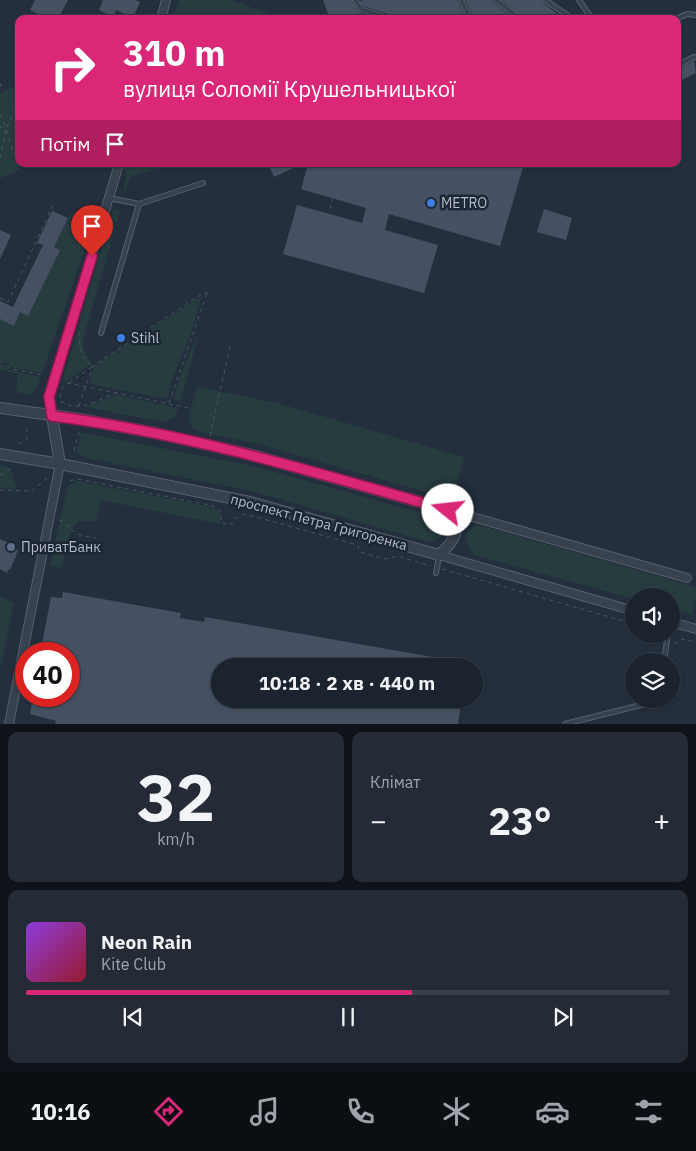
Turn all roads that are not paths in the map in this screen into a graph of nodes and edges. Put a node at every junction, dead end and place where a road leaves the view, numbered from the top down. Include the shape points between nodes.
1 (166, 0) edge
2 (355, 0) edge
3 (461, 0) edge
4 (496, 0) edge
5 (545, 0) edge
6 (579, 0) edge
7 (162, 15) edge
8 (378, 15) edge
9 (468, 15) edge
10 (515, 15) edge
11 (567, 15) dead end
12 (589, 15) edge
13 (696, 15) edge
14 (681, 17) edge
15 (694, 57) dead end
16 (681, 64) edge
17 (118, 167) edge
18 (203, 183) dead end
19 (109, 198) junction
20 (139, 204) junction
21 (100, 333) dead end
22 (0, 408) edge
23 (52, 416) junction
24 (0, 454) edge
25 (60, 464) junction
26 (448, 510) junction
27 (439, 555) junction
28 (437, 571) road end
29 (687, 578) dead end
30 (625, 608) edge
31 (680, 625) edge
32 (696, 629) edge
33 (629, 708) edge
34 (9, 724) edge
35 (565, 724) edge

1 - 7 street
2 - 8 lane via 361,9
3 - 9 lane
4 - 10 lane
5 - 11 lane
6 - 12 lane
13 - 14 lane
15 - 16 lane
17 - 19 street
18 - 20 lane
19 - 20 lane
19 - 23 street via 49,397
20 - 21 lane
22 - 23 street
23 - 25 street
23 - 26 street via 208,445
24 - 25 street, проспект Петра Григоренка
25 - 27 street, проспект Петра Григоренка via 250,502
25 - 34 street
26 - 27 street via 456,526 455,532 448,547
26 - 29 street
27 - 28 lane
27 - 30 street, проспект Петра Григоренка
31 - 32 street
33 - 35 lane

